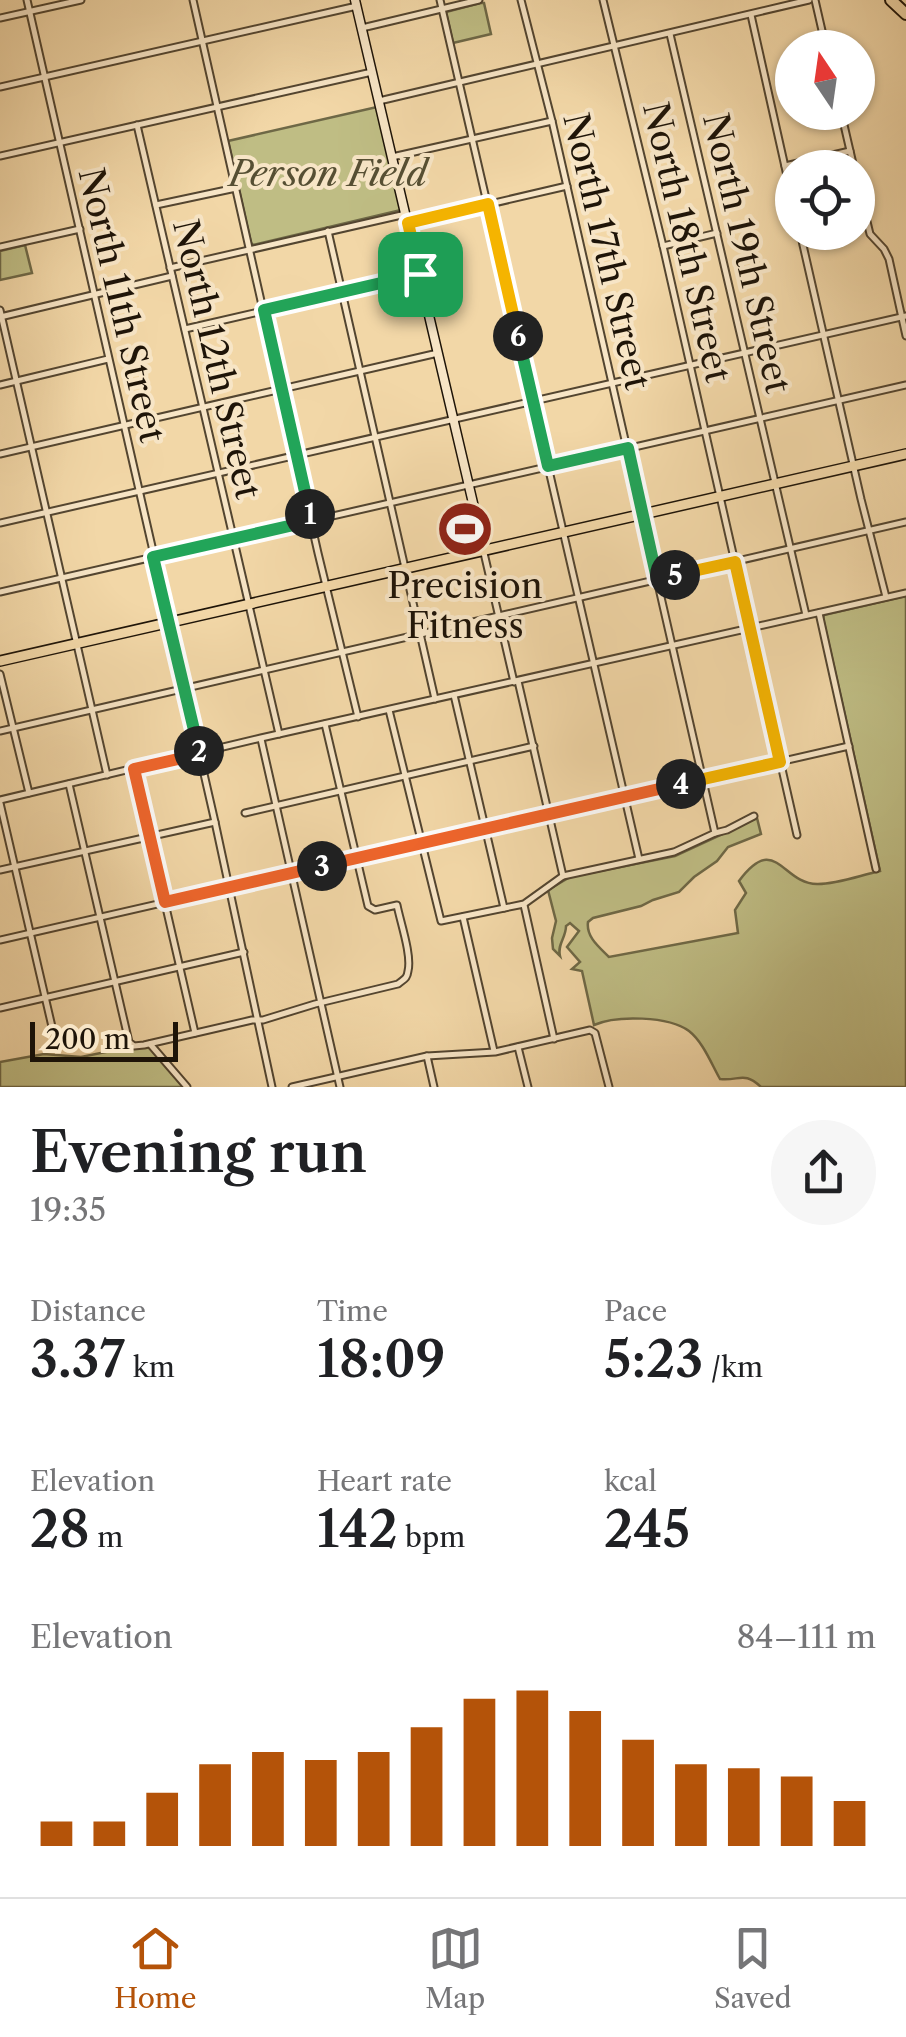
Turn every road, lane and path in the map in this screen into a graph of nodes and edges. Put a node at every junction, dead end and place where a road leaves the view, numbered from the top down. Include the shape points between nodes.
1 (26, 0) edge
2 (81, 0) edge
3 (193, 0) edge
4 (440, 0) edge
5 (479, 0) edge
6 (521, 0) edge
7 (603, 0) edge
8 (812, 0) edge
9 (891, 0) edge
10 (356, 3) edge
11 (442, 9) junction
12 (29, 12) junction
13 (750, 14) junction
14 (906, 14) edge
15 (0, 18) edge
16 (362, 28) junction
17 (821, 30) edge
18 (670, 34) junction
19 (202, 41) junction
20 (614, 46) junction
21 (537, 64) junction
22 (372, 72) junction
23 (45, 77) junction
24 (459, 82) junction
25 (0, 87) edge
26 (379, 100) junction
27 (217, 107) junction
28 (552, 121) junction
29 (137, 125) junction
30 (473, 139) junction
31 (60, 142) junction
32 (781, 150) edge
33 (0, 156) edge
34 (392, 157) junction
35 (567, 186) junction
36 (236, 188) junction
37 (488, 204) junction
38 (156, 205) junction
39 (406, 219) junction
40 (80, 228) junction
41 (328, 231) junction
42 (718, 233) junction
43 (875, 239) edge
44 (664, 246) junction
45 (0, 247) edge
46 (250, 250) junction
47 (804, 250) edge
48 (171, 272) junction
49 (420, 274) junction
50 (342, 293) junction
51 (95, 294) junction
52 (264, 310) junction
53 (0, 315) edge
54 (904, 316) edge
55 (185, 330) junction
56 (824, 334) junction
57 (906, 336) edge
58 (745, 352) junction
59 (438, 353) junction
60 (108, 360) junction
61 (691, 365) junction
62 (361, 372) junction
63 (17, 381) junction
64 (612, 383) junction
65 (0, 385) edge
66 (906, 385) edge
67 (282, 390) junction
68 (533, 401) junction
69 (839, 401) junction
70 (203, 407) junction
71 (760, 418) junction
72 (454, 419) junction
73 (124, 425) junction
74 (706, 431) junction
75 (374, 438) junction
76 (32, 446) junction
77 (628, 448) junction
78 (0, 454) edge
79 (906, 454) edge
80 (298, 455) junction
81 (548, 466) junction
82 (853, 466) junction
83 (218, 472) junction
84 (774, 484) junction
85 (468, 485) junction
86 (139, 491) junction
87 (720, 496) junction
88 (390, 503) junction
89 (46, 512) junction
90 (642, 514) junction
91 (311, 521) junction
92 (906, 522) edge
93 (0, 523) edge
94 (870, 531) junction
95 (563, 532) junction
96 (232, 539) junction
97 (790, 549) junction
98 (484, 550) junction
99 (153, 557) junction
100 (735, 562) junction
101 (405, 568) junction
102 (61, 578) junction
103 (657, 579) junction
104 (326, 586) junction
105 (0, 592) edge
106 (906, 593) edge
107 (578, 598) junction
108 (886, 598) junction
109 (247, 605) junction
110 (819, 613) junction
111 (499, 616) junction
112 (806, 616) junction
113 (168, 622) junction
114 (750, 628) junction
115 (420, 633) junction
116 (76, 644) junction
117 (672, 646) junction
118 (342, 652) junction
119 (0, 661) edge
120 (594, 664) junction
121 (263, 670) junction
122 (0, 674) edge
123 (516, 681) junction
124 (183, 688) junction
125 (454, 695) junction
126 (435, 699) junction
127 (90, 709) junction
128 (389, 710) junction
129 (358, 717) junction
130 (325, 724) junction
131 (12, 728) junction
132 (0, 730) edge
133 (279, 734) junction
134 (261, 738) junction
135 (534, 746) junction
136 (849, 746) junction
137 (200, 754) junction
138 (470, 761) junction
139 (780, 762) junction
140 (134, 769) junction
141 (108, 775) junction
142 (404, 776) junction
143 (702, 779) junction
144 (68, 784) junction
145 (341, 791) junction
146 (29, 793) junction
147 (624, 797) junction
148 (0, 802) edge
149 (277, 806) junction
150 (245, 813) dead end
151 (549, 814) junction
152 (754, 816) dead end
153 (215, 822) junction
154 (486, 828) junction
155 (714, 833) junction
156 (150, 836) junction
157 (797, 836) dead end
158 (421, 843) junction
159 (84, 852) junction
160 (356, 858) junction
161 (639, 859) junction
162 (15, 867) junction
163 (876, 868) dead end
164 (0, 870) edge
165 (292, 873) junction
166 (564, 876) junction
167 (230, 887) junction
168 (165, 902) junction
169 (524, 904) junction
170 (504, 908) junction
171 (99, 917) junction
172 (464, 918) junction
173 (30, 933) junction
174 (0, 940) edge
175 (244, 952) junction
176 (179, 968) junction
177 (114, 983) junction
178 (46, 998) junction
179 (322, 1002) junction
180 (0, 1008) edge
181 (258, 1020) junction
182 (53, 1031) dead end
183 (195, 1033) junction
184 (554, 1039) junction
185 (150, 1043) junction
186 (518, 1047) junction
187 (494, 1052) junction
188 (427, 1056) junction
189 (337, 1077) junction
190 (187, 1087) edge
191 (272, 1087) edge
192 (292, 1087) edge
193 (340, 1087) edge
194 (434, 1087) edge
195 (528, 1087) edge
196 (609, 1087) edge

1 - 12 street, North 11th Street
2 - 12 street
3 - 19 street
4 - 11 street
5 - 11 street
6 - 21 street, North 17th Street
7 - 20 street, North 18th Street
8 - 13 street
8 - 17 street
9 - 14 highway
10 - 16 main road
10 - 19 street
11 - 16 street
11 - 24 street
12 - 15 street
12 - 23 street, North 11th Street
13 - 18 street
13 - 32 street
16 - 22 main road
18 - 20 street
18 - 42 street, North 19th Street
19 - 23 street
19 - 27 street
20 - 21 street
20 - 44 street, North 18th Street
21 - 24 street
21 - 28 street, North 17th Street
22 - 26 main road
22 - 27 street
23 - 25 street
23 - 31 street, North 11th Street
24 - 26 street
24 - 30 street
26 - 34 main road
27 - 29 street
27 - 36 street
28 - 30 street
28 - 35 street, North 17th Street
29 - 31 street
29 - 38 street, North 12th Street
30 - 34 street
30 - 37 street
31 - 33 street
31 - 40 street, North 11th Street
34 - 39 main road
35 - 37 street
35 - 64 street, North 17th Street
36 - 38 street
36 - 46 street
37 - 39 street
37 - 68 street
38 - 48 street, North 12th Street
39 - 41 street
39 - 49 main road
40 - 45 street
40 - 51 street, North 11th Street
41 - 46 street
41 - 50 street
42 - 44 street
42 - 58 street, North 19th Street
43 - 54 street via 889,258
44 - 61 street, North 18th Street
46 - 48 street
46 - 52 street
47 - 56 street
48 - 51 street
48 - 55 street, North 12th Street
49 - 50 street
49 - 59 main road
50 - 52 street
50 - 62 street
51 - 53 street
51 - 60 street, North 11th Street
52 - 55 street
52 - 67 street
53 - 63 street
54 - 56 street
54 - 57 street
55 - 70 street, North 12th Street
56 - 58 street
56 - 69 street
58 - 61 street
58 - 71 street, North 19th Street
59 - 62 street
59 - 72 main road
60 - 63 street
60 - 73 street, North 11th Street
61 - 64 street
61 - 74 street, North 18th Street
62 - 67 street
62 - 75 street
63 - 65 street
63 - 76 street
64 - 68 street
64 - 77 street, North 17th Street
66 - 69 street
67 - 70 street
67 - 80 street
68 - 72 street
68 - 81 street
69 - 71 street
69 - 82 street
70 - 73 street
70 - 83 street, North 12th Street
71 - 74 street
71 - 84 street, North 19th Street
72 - 75 street
72 - 85 main road
73 - 76 street
73 - 86 street, North 11th Street
74 - 77 street
74 - 87 street, North 18th Street
75 - 80 street
75 - 88 street
76 - 78 street
76 - 89 street
77 - 81 street
77 - 90 street, North 17th Street
79 - 82 main road
80 - 83 street
80 - 91 street
81 - 85 street
81 - 95 street
82 - 84 main road
82 - 94 street
83 - 86 street
83 - 96 street, North 12th Street
84 - 87 main road
84 - 97 street, North 19th Street
85 - 88 street
85 - 98 main road
86 - 89 street
86 - 99 street, North 11th Street
87 - 90 main road
87 - 100 street, North 18th Street
88 - 91 street
88 - 101 street
89 - 93 street
89 - 102 street
90 - 95 main road
90 - 103 street, North 17th Street
91 - 96 street
91 - 104 street
92 - 94 street
94 - 97 street
94 - 108 street
95 - 98 main road
95 - 107 street
96 - 99 street
96 - 109 street, North 12th Street
97 - 100 street
97 - 112 street, North 19th Street
98 - 101 main road
98 - 111 street
99 - 102 street
99 - 113 street, North 11th Street
100 - 103 street
100 - 114 street, North 18th Street
101 - 104 main road
101 - 115 street
102 - 105 street
102 - 116 street
103 - 107 street
103 - 117 street, North 17th Street
104 - 109 main road
104 - 118 street
106 - 108 street
107 - 111 street
107 - 120 street
108 - 110 street
109 - 113 main road
109 - 121 street, North 12th Street
110 - 112 street
110 - 136 street
111 - 115 street
111 - 123 street
112 - 114 street
113 - 116 main road
113 - 124 street, North 11th Street
114 - 117 street
114 - 139 street, North 18th Street
115 - 118 street
115 - 126 street
116 - 119 main road
116 - 127 street
117 - 120 street
117 - 143 street, North 17th Street
118 - 121 street
118 - 129 street
120 - 123 street
120 - 147 street
121 - 124 street
121 - 133 street, North 12th Street
122 - 131 street
123 - 125 street
123 - 135 street
124 - 127 street
124 - 137 street, North 11th Street
125 - 126 street
125 - 138 street
126 - 128 street
127 - 131 street
127 - 141 street
128 - 129 street
128 - 142 street
129 - 130 street
130 - 133 street
130 - 145 street
131 - 132 street
131 - 146 street
133 - 134 street
134 - 137 street
134 - 149 street
135 - 138 street
135 - 151 street
136 - 139 street
136 - 163 street
137 - 140 street
137 - 153 street, North 11th Street
138 - 142 street
138 - 154 street
139 - 143 street
139 - 157 street, North 18th Street
140 - 141 street
140 - 156 street
141 - 144 street
142 - 145 street
142 - 158 street
143 - 147 street
143 - 155 street, North 17th Street
144 - 146 street
144 - 159 street
145 - 149 street
145 - 160 street
146 - 148 street
147 - 151 street
147 - 161 street
148 - 162 street
149 - 150 street
149 - 165 street
151 - 154 street
151 - 166 street
152 - 155 street
153 - 156 street
153 - 167 street, North 11th Street
154 - 158 street
154 - 170 street
155 - 161 street
156 - 159 street
156 - 168 street
158 - 160 street
158 - 172 street via 438,918
159 - 162 street
159 - 171 street
160 - 165 street
160 - 179 street via 368,906 396,904 406,977
161 - 166 street
162 - 164 street
162 - 173 street
165 - 167 street
165 - 179 street
166 - 169 street
167 - 168 street
167 - 175 street, North 11th Street
168 - 171 street
168 - 176 street
169 - 170 street
169 - 184 street
170 - 172 street
171 - 173 street
171 - 177 street
172 - 187 street
173 - 174 street
173 - 178 street
175 - 176 street
175 - 181 street, North 11th Street
176 - 177 street
176 - 183 street
177 - 178 street
177 - 185 street via 126,1038 136,1046
178 - 180 street
178 - 182 street
179 - 181 street
179 - 189 street
181 - 183 street
181 - 191 street, North 11th Street
183 - 185 street
184 - 186 street
184 - 196 street via 592,1030
185 - 190 street
186 - 187 street
186 - 195 street
187 - 188 street
188 - 189 street
188 - 194 street
189 - 192 street
189 - 193 street

